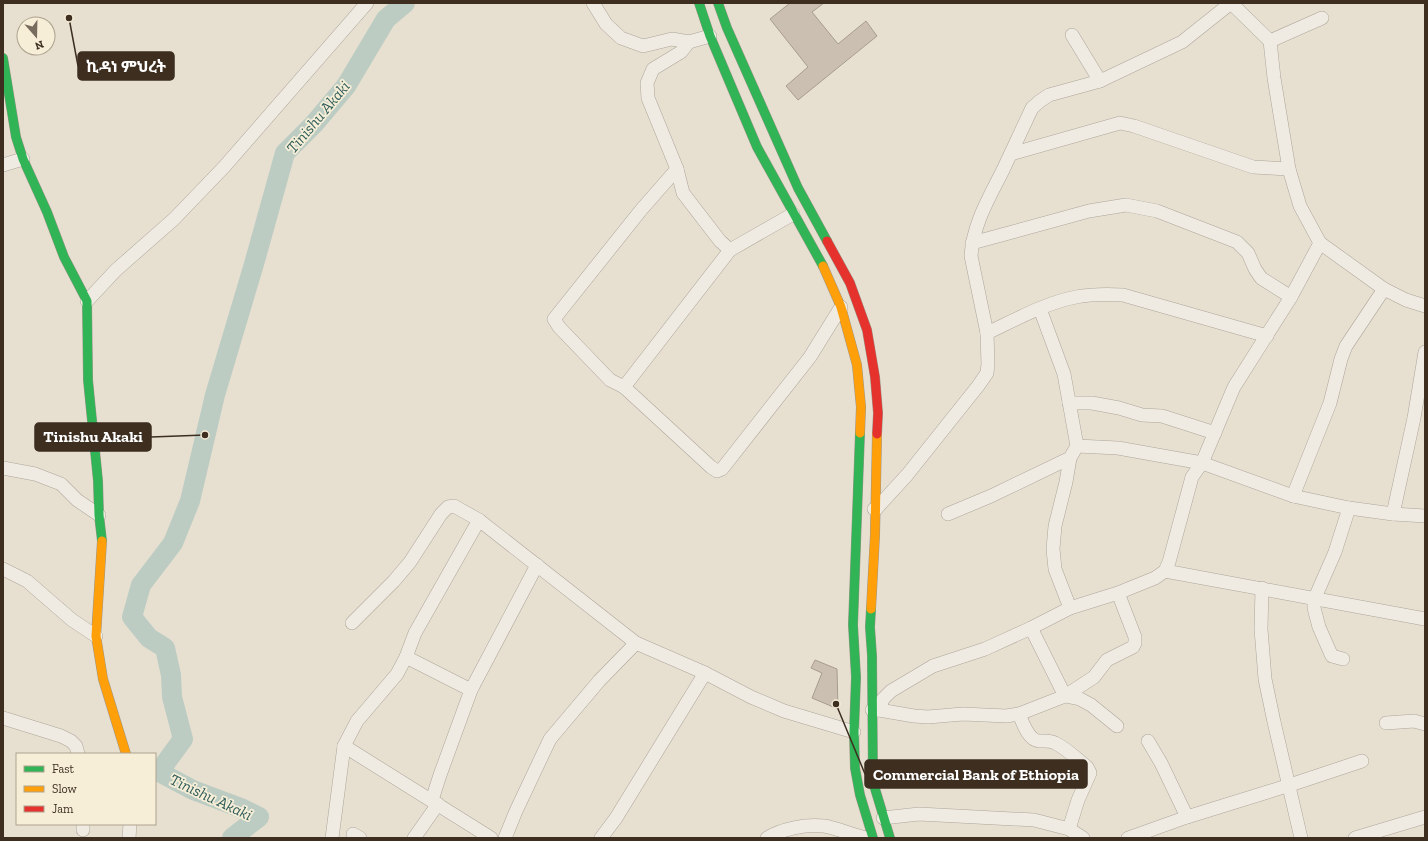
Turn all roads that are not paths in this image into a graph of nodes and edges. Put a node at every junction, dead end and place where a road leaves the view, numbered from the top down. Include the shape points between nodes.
1 (367, 3) edge
2 (593, 3) edge
3 (699, 3) edge
4 (718, 3) edge
5 (1231, 3) edge
6 (1322, 18) dead end
7 (1072, 35) dead end
8 (710, 36) junction
9 (689, 42) junction
10 (1270, 42) junction
11 (3, 58) edge
12 (1100, 81) junction
13 (1011, 154) junction
14 (23, 159) junction
15 (3, 165) edge
16 (677, 169) junction
17 (1289, 169) junction
18 (793, 214) junction
19 (972, 243) junction
20 (1320, 243) junction
21 (730, 250) junction
22 (1384, 288) junction
23 (1291, 296) junction
24 (87, 301) junction
25 (1425, 306) edge
26 (841, 307) junction
27 (1040, 309) junction
28 (987, 333) junction
29 (1267, 336) junction
30 (1425, 352) edge
31 (624, 387) junction
32 (1069, 403) junction
33 (1215, 433) junction
34 (1077, 446) junction
35 (1070, 458) junction
36 (1202, 463) junction
37 (3, 468) edge
38 (1293, 496) junction
39 (857, 508) junction
40 (1348, 508) junction
41 (876, 509) junction
42 (948, 514) dead end
43 (1393, 514) junction
44 (99, 516) junction
45 (1425, 516) edge
46 (479, 520) junction
47 (537, 565) junction
48 (3, 569) edge
49 (1165, 572) junction
50 (1262, 588) junction
51 (1118, 593) junction
52 (1314, 600) junction
53 (1070, 608) junction
54 (1425, 619) edge
55 (352, 623) dead end
56 (1031, 628) junction
57 (96, 636) junction
58 (636, 643) junction
59 (406, 657) junction
60 (1343, 659) dead end
61 (705, 673) junction
62 (471, 690) junction
63 (1065, 696) junction
64 (876, 710) junction
65 (1020, 714) junction
66 (3, 718) edge
67 (1386, 724) dead end
68 (1425, 724) edge
69 (1117, 726) dead end
70 (854, 732) junction
71 (1148, 742) dead end
72 (344, 746) junction
73 (78, 753) edge
74 (126, 753) edge
75 (1362, 761) dead end
76 (1290, 785) junction
77 (435, 802) junction
78 (1425, 816) edge
79 (1187, 817) junction
80 (883, 818) junction
81 (130, 825) edge
82 (1069, 829) junction
83 (130, 838) edge
84 (332, 838) edge
85 (414, 838) edge
86 (491, 838) edge
87 (505, 838) edge
88 (602, 838) edge
89 (767, 838) edge
90 (866, 838) edge
91 (873, 838) edge
92 (890, 838) edge
93 (1083, 838) edge
94 (1128, 838) edge
95 (1301, 838) edge
96 (1355, 838) edge

1 - 24 street via 224,167 174,220 116,270
2 - 9 street via 606,24 621,38 643,46 672,39
3 - 8 main road
4 - 41 main road via 798,188 850,283 867,330 878,413
5 - 10 street
5 - 12 street via 1182,42
6 - 10 street
7 - 12 street
8 - 9 street
8 - 18 main road via 757,147
9 - 16 street via 681,52 653,68 647,83 648,98
10 - 17 street
11 - 14 main road via 16,137
12 - 13 street via 1049,95 1040,100 1032,108
13 - 17 street via 1120,123 1253,167
13 - 19 street via 984,208
14 - 15 street
14 - 24 main road via 64,257
16 - 21 street via 683,193
16 - 31 street via 554,319 610,380
17 - 20 street via 1300,206
18 - 21 street
18 - 26 main road via 827,274
19 - 23 street via 1089,211 1126,205 1157,211 1237,242 1248,253 1261,278
19 - 28 street via 972,256
20 - 22 street
20 - 23 street
21 - 31 street
22 - 25 street via 1406,300
22 - 38 street via 1346,346 1330,403
23 - 29 street
24 - 44 main road via 88,380
26 - 31 street via 810,357 722,469 717,471
26 - 39 main road via 857,365 861,406
27 - 28 street
27 - 29 street via 1076,297 1123,295
27 - 32 street via 1064,374
28 - 41 street via 987,373 907,475
29 - 33 street via 1234,387
30 - 43 street
32 - 33 street via 1092,403 1142,415 1162,416
32 - 34 street
33 - 36 street
34 - 35 street
34 - 36 street via 1118,448
35 - 42 street
35 - 53 street via 1055,526 1053,549 1055,569
36 - 38 street
36 - 49 street via 1192,477
37 - 44 street via 35,474 61,484
38 - 40 street
39 - 41 street
39 - 70 main road via 853,625 856,677
40 - 43 street
40 - 52 street via 1334,552
41 - 64 main road via 870,627
43 - 45 street
44 - 57 main road via 103,546
46 - 47 street
46 - 55 street via 454,506 448,507 410,562
46 - 59 street via 415,633
47 - 58 street
47 - 62 street
48 - 57 street via 28,581 72,620
49 - 50 street
49 - 51 street
50 - 52 street
50 - 76 street via 1265,679
51 - 53 street
51 - 63 street via 1134,637 1133,647 1107,660 1094,677
52 - 54 street
52 - 60 street via 1319,626 1330,652 1332,656
53 - 56 street
56 - 63 street
56 - 64 street via 985,649 933,666 891,691
57 - 74 main road via 104,679
58 - 61 street
58 - 87 street via 599,681 550,739
59 - 62 street
59 - 72 street via 397,674 357,721
61 - 70 street via 784,711
61 - 88 street
62 - 77 street via 440,775
63 - 65 street
63 - 69 street via 1080,699 1091,705
64 - 65 street via 928,717
64 - 80 main road via 873,782
65 - 82 street via 1034,739 1056,743 1087,767 1090,773
66 - 73 street via 61,736 76,746
67 - 68 street via 1414,721
70 - 91 main road via 855,768 865,818
71 - 79 street
72 - 77 street
72 - 84 street
75 - 76 street
76 - 79 street
76 - 95 street
77 - 85 street
77 - 86 street
78 - 96 street
79 - 94 street
80 - 82 street via 919,814 977,816 1034,820
80 - 92 main road
81 - 83 street
82 - 93 street
89 - 90 street via 790,828 824,826

